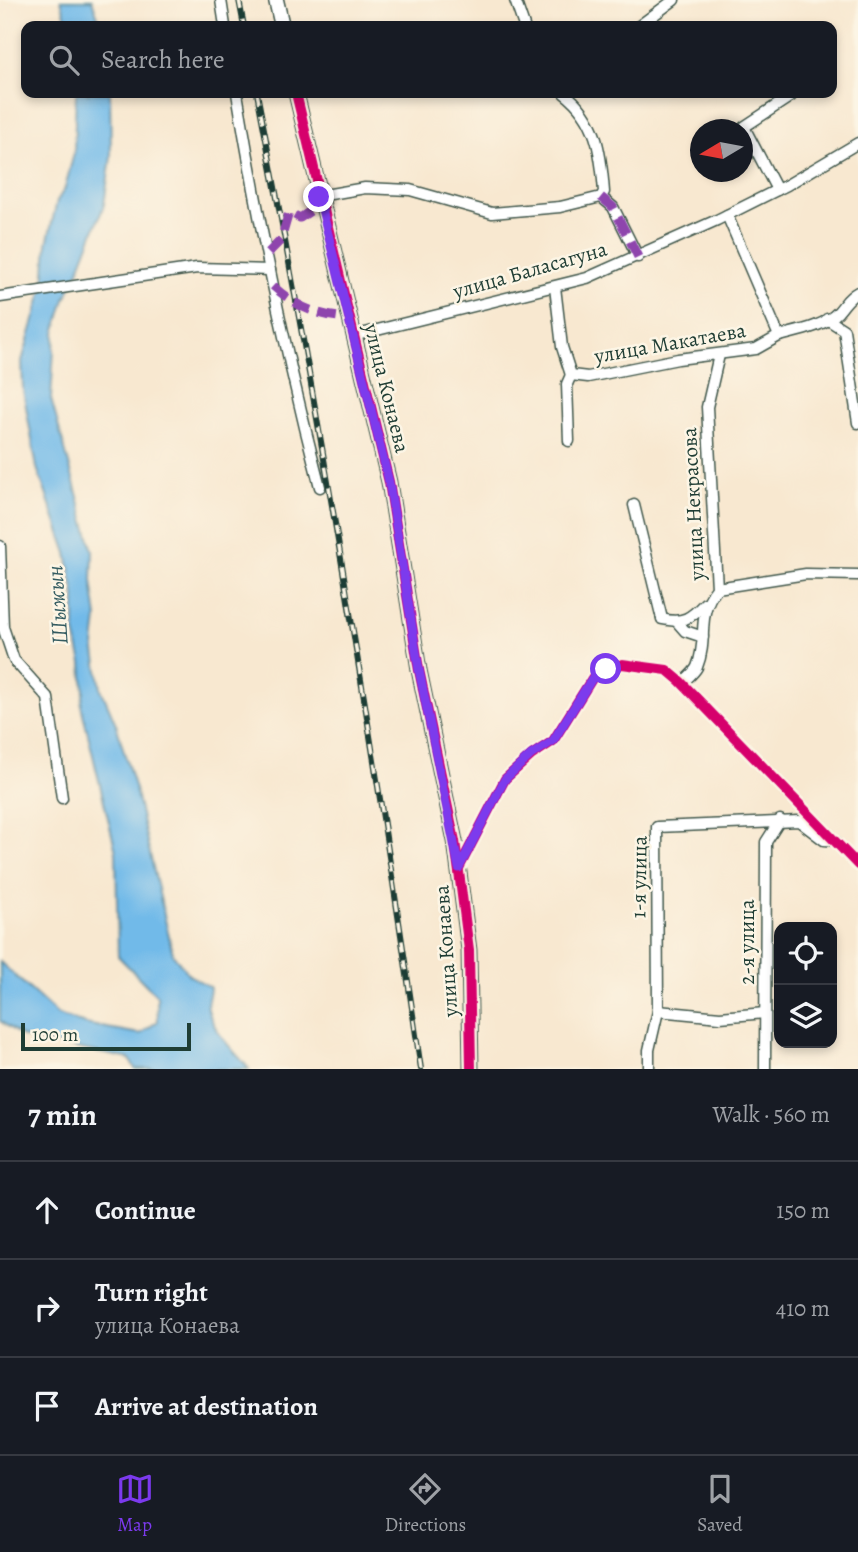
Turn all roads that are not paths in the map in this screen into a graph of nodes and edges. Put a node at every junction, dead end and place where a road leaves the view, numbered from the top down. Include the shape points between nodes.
1 (221, 0) edge
2 (276, 0) edge
3 (514, 0) edge
4 (674, 0) edge
5 (224, 21) edge
6 (281, 21) edge
7 (522, 21) edge
8 (646, 21) edge
9 (238, 98) edge
10 (297, 98) edge
11 (571, 98) edge
12 (788, 98) edge
13 (858, 143) edge
14 (777, 190) junction
15 (319, 197) junction
16 (601, 197) junction
17 (727, 215) junction
18 (638, 257) junction
19 (270, 270) junction
20 (555, 286) junction
21 (858, 292) edge
22 (0, 297) edge
23 (827, 319) junction
24 (353, 336) junction
25 (779, 336) junction
26 (719, 355) junction
27 (571, 375) junction
28 (856, 387) edge
29 (858, 423) edge
30 (569, 441) dead end
31 (320, 487) dead end
32 (634, 505) dead end
33 (0, 546) edge
34 (858, 575) edge
35 (718, 588) junction
36 (705, 603) junction
37 (678, 623) junction
38 (1, 627) edge
39 (703, 637) junction
40 (682, 683) junction
41 (62, 799) dead end
42 (780, 820) junction
43 (836, 841) junction
44 (858, 865) edge
45 (459, 868) junction
46 (658, 1011) junction
47 (765, 1013) junction
48 (471, 1069) edge
49 (649, 1069) edge
50 (765, 1069) edge

1 - 5 street
2 - 6 street
3 - 7 street
4 - 8 street
9 - 19 street
10 - 15 street, улица Конаева
11 - 16 street via 588,118 598,145
12 - 14 street via 744,127
13 - 14 street, улица Баласагуна
14 - 17 street, улица Баласагуна
15 - 16 street via 365,188 410,190 492,213 560,208
15 - 24 street, улица Конаева
16 - 18 street via 613,207
17 - 18 street, улица Баласагуна
17 - 25 street, улица Макатаева
18 - 20 street, улица Баласагуна
19 - 22 street via 197,268
19 - 31 street
20 - 24 street, улица Баласагуна
20 - 27 street, улица Макатаева via 562,347
21 - 23 street, улица Макатаева
23 - 25 street, улица Макатаева
23 - 28 street via 844,330
24 - 45 street, улица Конаева via 389,482 419,670
25 - 26 street, улица Макатаева via 756,349
26 - 27 street, улица Макатаева via 588,377
26 - 35 street, улица Некрасова via 707,407
27 - 30 street via 567,384
28 - 29 street
32 - 37 street via 657,608 662,619
33 - 38 street
34 - 35 street via 806,574
35 - 36 street, улица Некрасова
36 - 37 street via 691,618
36 - 39 street, улица Некрасова
37 - 39 street via 685,631
38 - 41 street via 14,660 48,698
39 - 40 street, улица Некрасова via 696,668
40 - 43 street
40 - 45 street via 667,670 622,664 593,677 553,741 505,779
42 - 43 street, 1-я улица via 799,821 824,840
42 - 46 street, 1-я улица via 657,827
42 - 47 street, 2-я улица via 766,842
43 - 44 street
45 - 48 street, улица Конаева via 469,950
46 - 47 street via 720,1017
46 - 49 street, 1-я улица
47 - 50 street, 2-я улица

